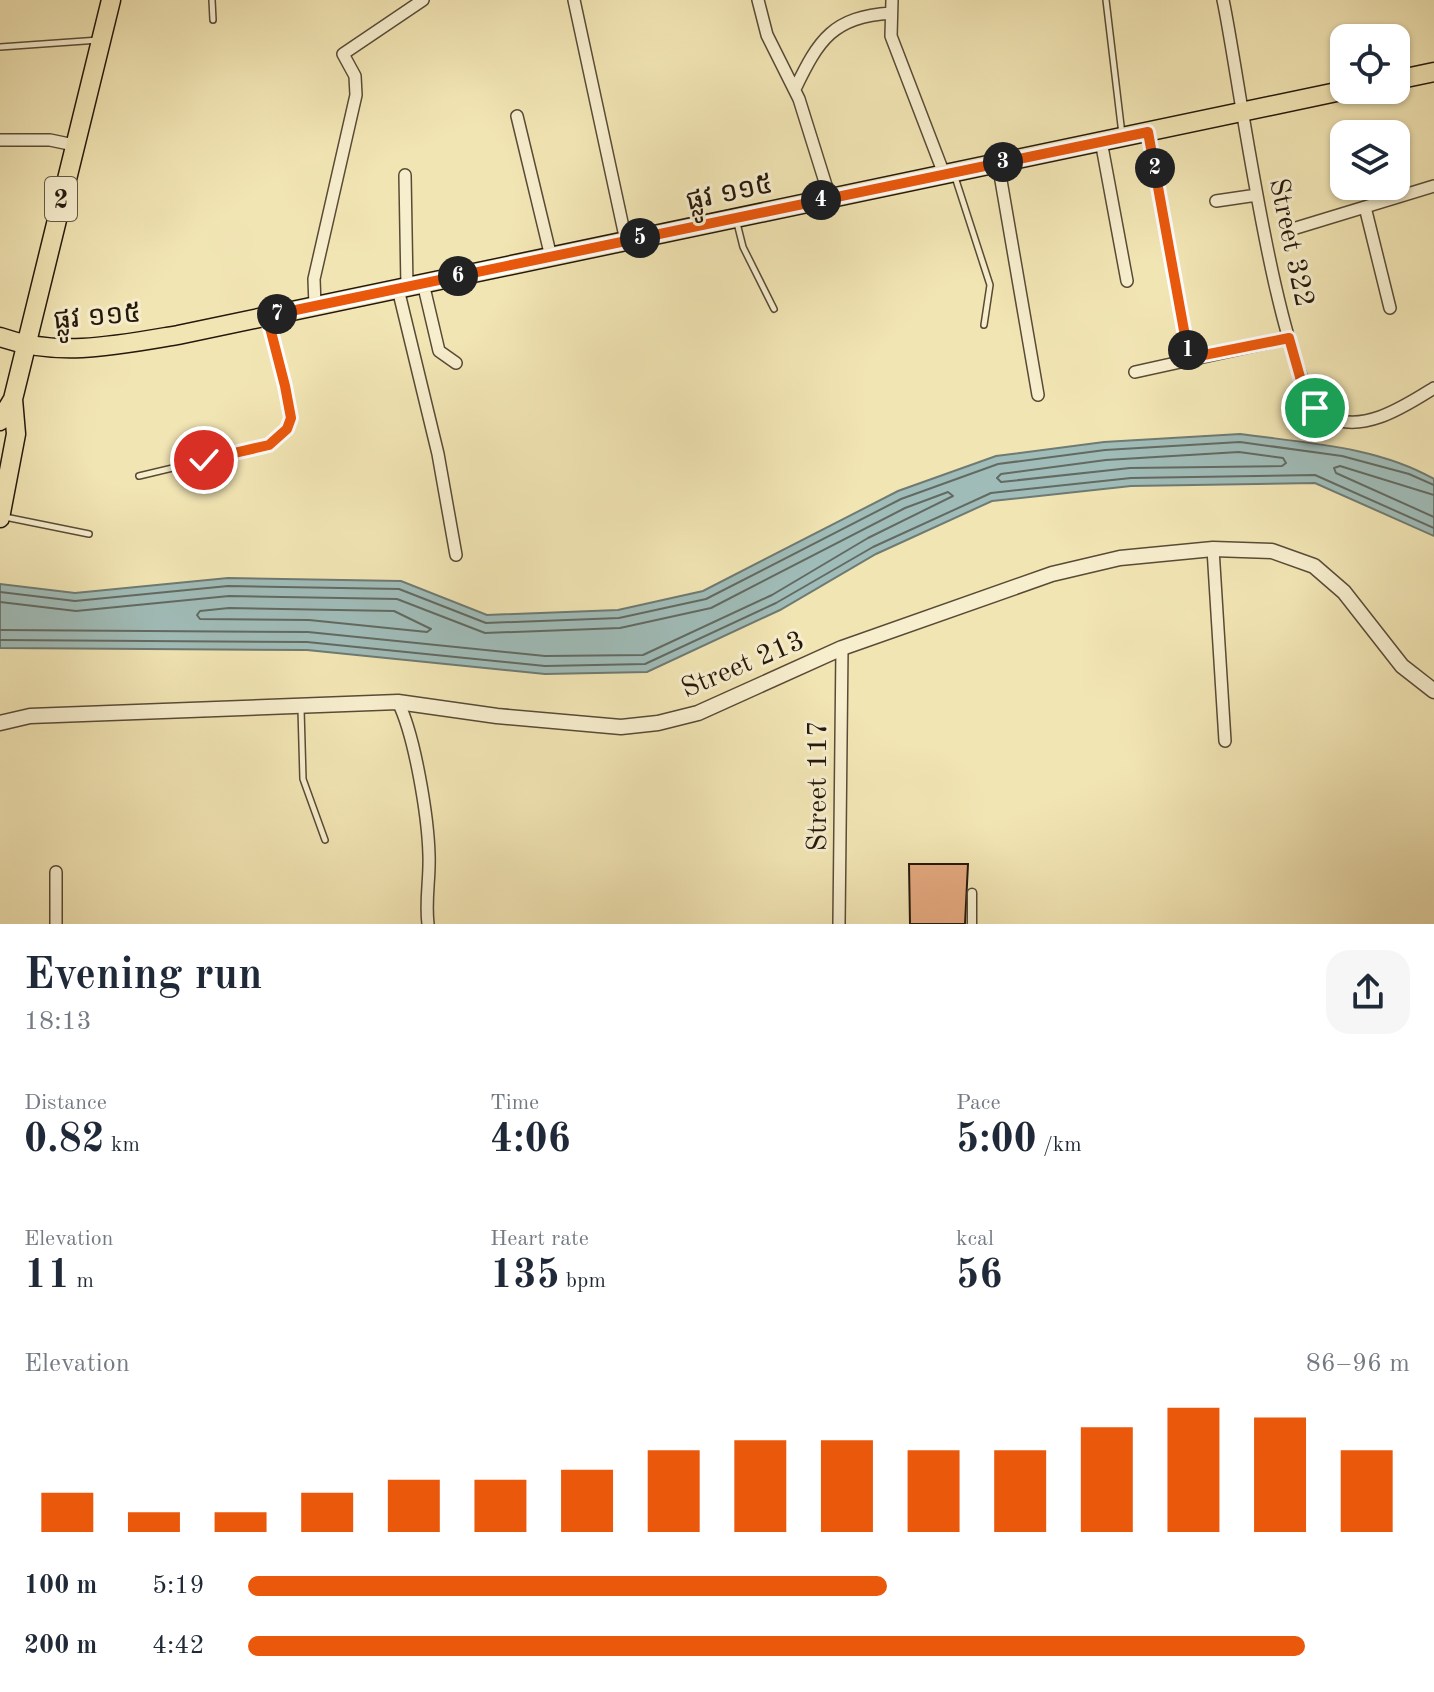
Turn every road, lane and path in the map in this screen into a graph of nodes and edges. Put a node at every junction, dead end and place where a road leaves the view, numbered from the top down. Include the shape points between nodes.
1 (111, 0) edge
2 (212, 0) edge
3 (423, 0) edge
4 (574, 0) edge
5 (758, 0) edge
6 (892, 0) edge
7 (1106, 0) edge
8 (1223, 0) edge
9 (891, 13) junction
10 (213, 20) dead end
11 (101, 39) junction
12 (0, 47) edge
13 (1434, 72) edge
14 (1410, 77) edge
15 (795, 89) junction
16 (1330, 93) edge
17 (1242, 112) junction
18 (517, 116) dead end
19 (1148, 132) junction
20 (1122, 137) junction
21 (0, 140) edge
22 (1101, 141) junction
23 (74, 145) junction
24 (998, 163) junction
25 (948, 173) junction
26 (405, 175) dead end
27 (1434, 186) edge
28 (1257, 195) junction
29 (830, 198) junction
30 (1216, 201) dead end
31 (1365, 207) junction
32 (736, 218) junction
33 (1296, 228) dead end
34 (626, 241) junction
35 (551, 257) junction
36 (1127, 281) dead end
37 (409, 286) junction
38 (315, 306) junction
39 (1390, 308) dead end
40 (774, 309) dead end
41 (267, 316) junction
42 (984, 325) dead end
43 (0, 337) edge
44 (1289, 338) junction
45 (26, 346) junction
46 (0, 352) edge
47 (1189, 358) junction
48 (456, 363) dead end
49 (1135, 372) dead end
50 (1434, 388) edge
51 (1038, 395) dead end
52 (13, 399) junction
53 (0, 421) edge
54 (139, 476) dead end
55 (0, 517) edge
56 (89, 534) dead end
57 (1213, 549) junction
58 (456, 555) dead end
59 (842, 648) junction
60 (1434, 691) edge
61 (398, 702) junction
62 (301, 705) junction
63 (0, 723) edge
64 (1225, 741) dead end
65 (325, 840) dead end
66 (56, 872) dead end
67 (972, 893) dead end
68 (56, 924) edge
69 (428, 924) edge
70 (839, 924) edge
71 (972, 924) edge

1 - 11 main road, 2
2 - 10 lane
3 - 38 street via 343,54 355,76 356,95 314,279
4 - 34 street
5 - 15 street via 767,35
6 - 9 street
7 - 20 lane
8 - 17 street, Street 322
9 - 15 street via 841,24 825,37
9 - 25 street via 898,58
11 - 12 lane
11 - 23 main road, 2
13 - 14 main road
15 - 29 street
16 - 17 main road, ផ្លូវ ១១៥
17 - 19 main road, ផ្លូវ ១១៥
17 - 28 street, Street 322
18 - 35 street
19 - 20 main road, ផ្លូវ ១១៥
19 - 47 street
20 - 22 main road, ផ្លូវ ១១៥
21 - 23 street
22 - 24 main road, ផ្លូវ ១១៥
22 - 36 street
23 - 45 main road, 2
24 - 25 main road, ផ្លូវ ១១៥
24 - 51 street
25 - 29 main road, ផ្លូវ ១១៥
25 - 42 lane via 990,285
26 - 37 street
27 - 31 street
28 - 30 street
28 - 44 street, Street 322
29 - 32 main road, ផ្លូវ ១១៥
31 - 33 street
31 - 39 street
32 - 34 main road, ផ្លូវ ១១៥
32 - 40 lane via 743,247
34 - 35 main road, ផ្លូវ ១១៥
35 - 37 main road, ផ្លូវ ១១៥
37 - 38 main road, ផ្លូវ ១១៥
37 - 48 street via 439,351
37 - 58 street
38 - 41 main road, ផ្លូវ ១១៥
41 - 45 main road, ផ្លូវ ១១៥ via 116,345
41 - 54 lane via 291,418 287,429 269,445
43 - 45 main road
44 - 47 street
44 - 50 street, Street 322 via 1307,397 1327,417 1362,422
45 - 46 main road
45 - 52 main road, 2
47 - 49 street
52 - 53 main road, 2
52 - 55 main road, 2 via 16,434
55 - 56 lane
57 - 59 street, Street 213 via 1120,558 1052,574
57 - 60 street, Street 213 via 1272,551 1314,566 1344,592 1402,666
57 - 64 street
59 - 61 street, Street 213 via 698,713 658,723 621,727
59 - 70 street, Street 117
61 - 62 street, Street 213
61 - 69 street via 428,836
62 - 63 street, Street 213 via 30,716
62 - 65 lane via 303,779
66 - 68 street
67 - 71 street

